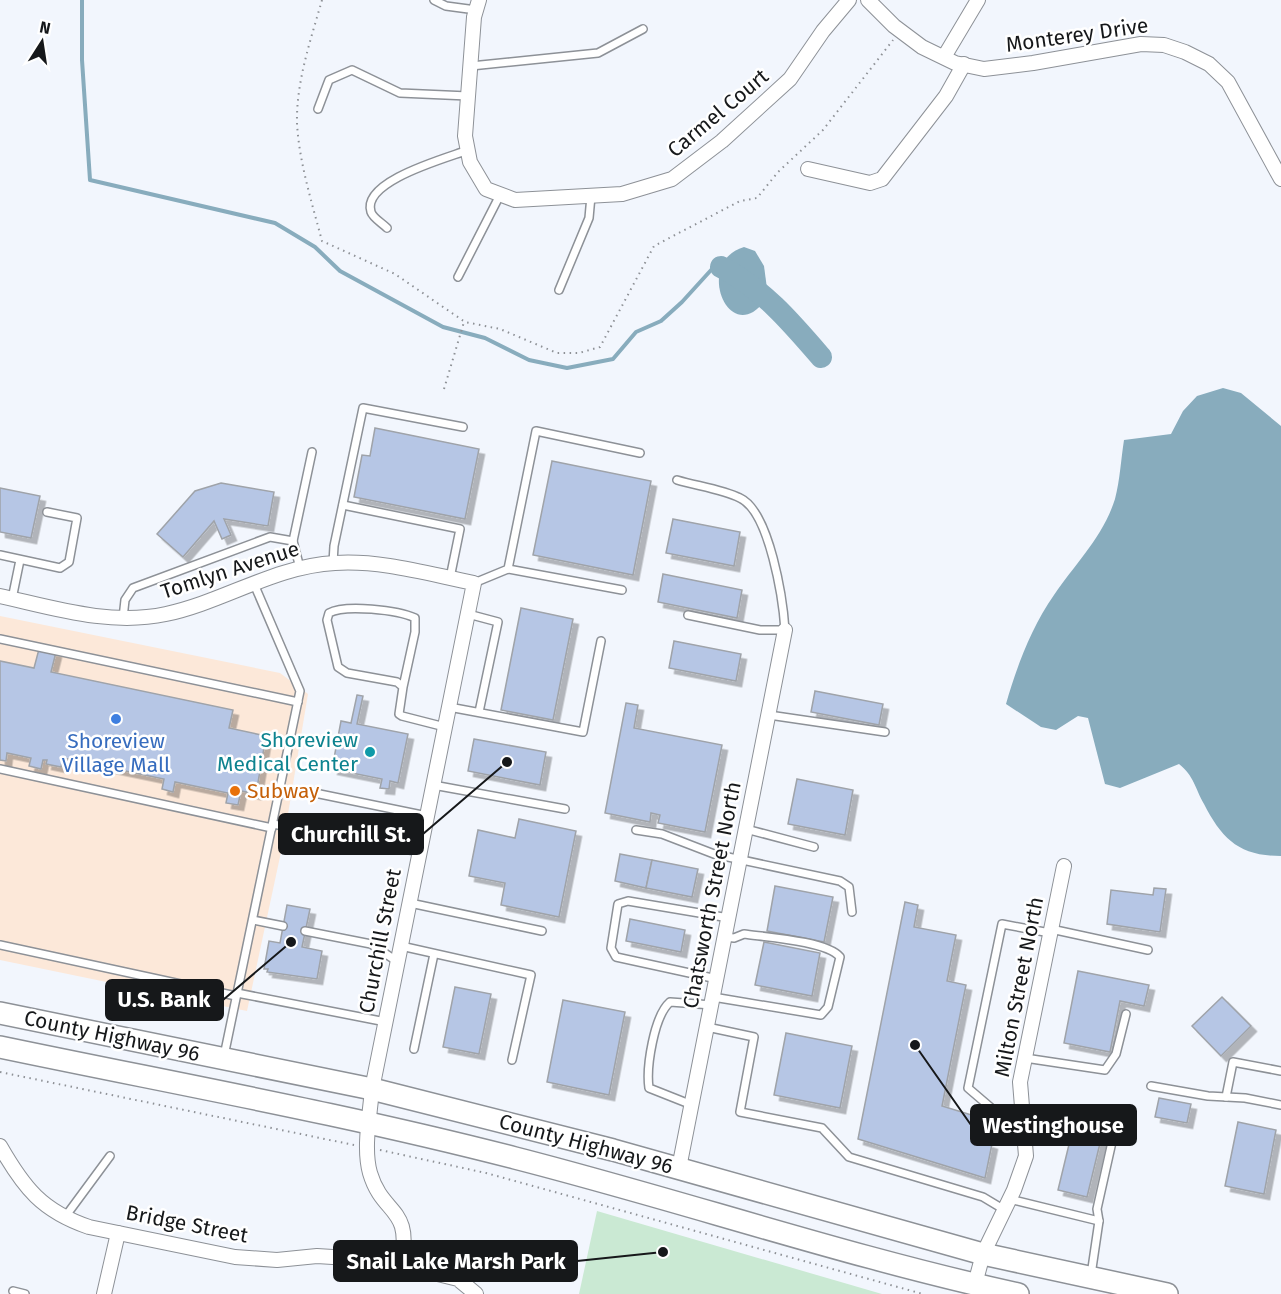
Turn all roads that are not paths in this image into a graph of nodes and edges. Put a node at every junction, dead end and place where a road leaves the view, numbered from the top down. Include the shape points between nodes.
1 (434, 0) edge
2 (849, 0) edge
3 (868, 0) edge
4 (978, 0) edge
5 (478, 5) edge
6 (643, 29) dead end
7 (944, 57) junction
8 (964, 64) junction
9 (471, 66) junction
10 (468, 96) junction
11 (318, 109) dead end
12 (468, 150) junction
13 (808, 169) dead end
14 (1281, 179) edge
15 (501, 195) junction
16 (591, 196) junction
17 (387, 228) dead end
18 (458, 277) dead end
19 (559, 290) dead end
20 (463, 427) dead end
21 (312, 452) dead end
22 (640, 453) dead end
23 (678, 480) dead end
24 (342, 505) junction
25 (47, 512) dead end
26 (293, 541) junction
27 (0, 555) edge
28 (20, 560) junction
29 (333, 563) junction
30 (300, 568) junction
31 (508, 570) junction
32 (450, 578) junction
33 (474, 583) junction
34 (254, 584) junction
35 (622, 590) dead end
36 (6, 598) edge
37 (468, 614) junction
38 (688, 615) dead end
39 (123, 618) junction
40 (785, 630) junction
41 (0, 639) edge
42 (601, 641) dead end
43 (403, 687) junction
44 (298, 702) junction
45 (449, 707) junction
46 (479, 712) junction
47 (769, 715) junction
48 (445, 727) junction
49 (885, 732) dead end
50 (0, 769) edge
51 (433, 785) junction
52 (305, 791) dead end
53 (566, 809) dead end
54 (427, 816) junction
55 (272, 826) junction
56 (746, 829) junction
57 (636, 830) dead end
58 (813, 847) dead end
59 (420, 852) junction
60 (741, 858) junction
61 (1064, 866) dead end
62 (410, 903) junction
63 (852, 912) dead end
64 (729, 918) junction
65 (252, 920) junction
66 (283, 926) dead end
67 (305, 931) dead end
68 (542, 931) dead end
69 (1051, 931) junction
70 (725, 937) junction
71 (0, 945) edge
72 (401, 946) junction
73 (1148, 950) dead end
74 (434, 954) junction
75 (398, 962) junction
76 (717, 979) junction
77 (237, 995) junction
78 (712, 1001) junction
79 (0, 1013) edge
80 (1126, 1014) dead end
81 (386, 1022) junction
82 (707, 1027) junction
83 (0, 1047) edge
84 (414, 1049) dead end
85 (1025, 1058) junction
86 (224, 1059) junction
87 (512, 1060) dead end
88 (1281, 1071) edge
89 (1150, 1086) dead end
90 (372, 1089) junction
91 (1226, 1097) junction
92 (692, 1105) junction
93 (1281, 1105) edge
94 (1023, 1121) junction
95 (370, 1124) junction
96 (1112, 1142) dead end
97 (2, 1154) edge
98 (110, 1156) dead end
99 (679, 1168) junction
100 (1006, 1204) junction
101 (65, 1217) junction
102 (1099, 1221) junction
103 (118, 1233) junction
104 (983, 1254) junction
105 (401, 1265) junction
106 (1090, 1278) junction
107 (975, 1284) junction
108 (13, 1291) dead end
109 (25, 1294) edge
110 (104, 1294) edge
111 (476, 1294) edge
112 (1018, 1294) edge
113 (1167, 1294) edge

1 - 5 lane via 446,6
2 - 16 street, Carmel Court via 790,79 722,141 672,179 622,194
3 - 7 street, Monterey Drive via 915,41
4 - 7 street
5 - 9 street
6 - 9 lane via 598,53
7 - 8 street, Monterey Drive
8 - 13 street via 946,96 882,179 870,183
8 - 14 street, Monterey Drive via 984,69 1141,44 1164,45 1185,52 1209,64 1228,82
9 - 10 street
10 - 11 lane via 400,93 352,70 329,80
10 - 12 street
12 - 15 street via 470,162 486,189
12 - 17 lane via 380,187 370,206 371,214
15 - 16 street, Carmel Court via 515,200
15 - 18 lane
16 - 19 lane via 589,218
20 - 24 lane via 363,408
21 - 26 lane
22 - 31 lane via 536,431
23 - 40 lane via 742,498 757,514 783,597
24 - 29 lane
24 - 32 lane via 460,529
25 - 28 lane via 77,519 69,562 60,568
26 - 30 lane
26 - 39 lane via 270,537 133,588 125,600
27 - 28 lane
28 - 36 lane
29 - 30 street, Tomlyn Avenue
29 - 32 street, Tomlyn Avenue via 380,565
30 - 34 street, Tomlyn Avenue
31 - 33 lane
31 - 35 lane
32 - 33 street, Tomlyn Avenue
33 - 37 street, Churchill Street
34 - 39 street, Tomlyn Avenue via 166,614
34 - 44 lane via 300,691
36 - 39 street, Tomlyn Avenue via 85,615
37 - 45 street, Churchill Street
37 - 46 lane via 498,622
38 - 40 lane via 760,630
40 - 47 street, Chatsworth Street North
41 - 44 lane
42 - 46 lane via 583,732
43 - 43 lane via 397,682 347,673 338,667 327,620 329,613 373,609 415,618
43 - 48 lane via 399,714
44 - 55 lane
45 - 46 lane
45 - 48 street, Churchill Street
47 - 49 lane
47 - 56 street, Chatsworth Street North
48 - 51 street, Churchill Street
50 - 55 lane
51 - 53 lane
51 - 54 street, Churchill Street
52 - 54 lane
54 - 59 street, Churchill Street
55 - 59 lane
55 - 65 lane
56 - 58 lane
56 - 60 street, Chatsworth Street North
57 - 60 lane via 662,834 714,854
59 - 62 street, Churchill Street
60 - 63 lane via 840,881 849,887
60 - 64 street, Chatsworth Street North
61 - 69 street, Milton Street North
62 - 68 lane
62 - 72 street, Churchill Street
64 - 70 street, Chatsworth Street North
64 - 76 lane via 628,901 618,904 611,948 616,957
65 - 66 lane
65 - 77 lane
67 - 75 lane via 372,945
69 - 73 lane
69 - 85 street, Milton Street North
69 - 94 lane via 1002,924 968,1088 996,1112
70 - 76 street, Chatsworth Street North
70 - 78 lane via 744,934 806,943 835,951 840,957 828,1007 821,1016
71 - 77 lane
72 - 74 lane
72 - 75 street, Churchill Street
74 - 84 lane
74 - 87 lane via 531,975
75 - 81 street, Churchill Street
76 - 78 street, Chatsworth Street North
77 - 81 lane
77 - 86 lane
78 - 82 street, Chatsworth Street North
78 - 92 lane via 670,1002 662,1010 647,1077 649,1088
79 - 86 main road, County Highway 96
80 - 85 lane via 1116,1054 1105,1070
81 - 90 street, Churchill Street
82 - 92 street, Chatsworth Street North
82 - 100 lane via 753,1037 740,1112 822,1128 849,1157
83 - 95 main road, County Highway 96
85 - 94 street, Milton Street North via 1019,1096
86 - 90 main road, County Highway 96
88 - 91 lane via 1233,1062
89 - 91 lane
90 - 95 street, Churchill Street
90 - 99 main road, County Highway 96
91 - 93 lane
92 - 99 street, Chatsworth Street North
94 - 100 street, Milton Street North via 1026,1156
95 - 105 street, Churchill Street via 371,1175 401,1221 406,1240
95 - 107 main road, County Highway 96 via 515,1158
96 - 102 lane via 1097,1209
97 - 101 street, Bridge Street via 30,1192
98 - 101 lane
99 - 104 main road, County Highway 96
100 - 102 lane
100 - 104 street, Milton Street North
101 - 103 street, Bridge Street
102 - 106 lane
103 - 105 street, Bridge Street via 235,1257 277,1260 317,1256
103 - 110 street
104 - 106 main road, County Highway 96
104 - 107 street, Milton Street North
105 - 111 street via 458,1279
106 - 113 main road, County Highway 96
107 - 112 main road, County Highway 96
108 - 109 lane

